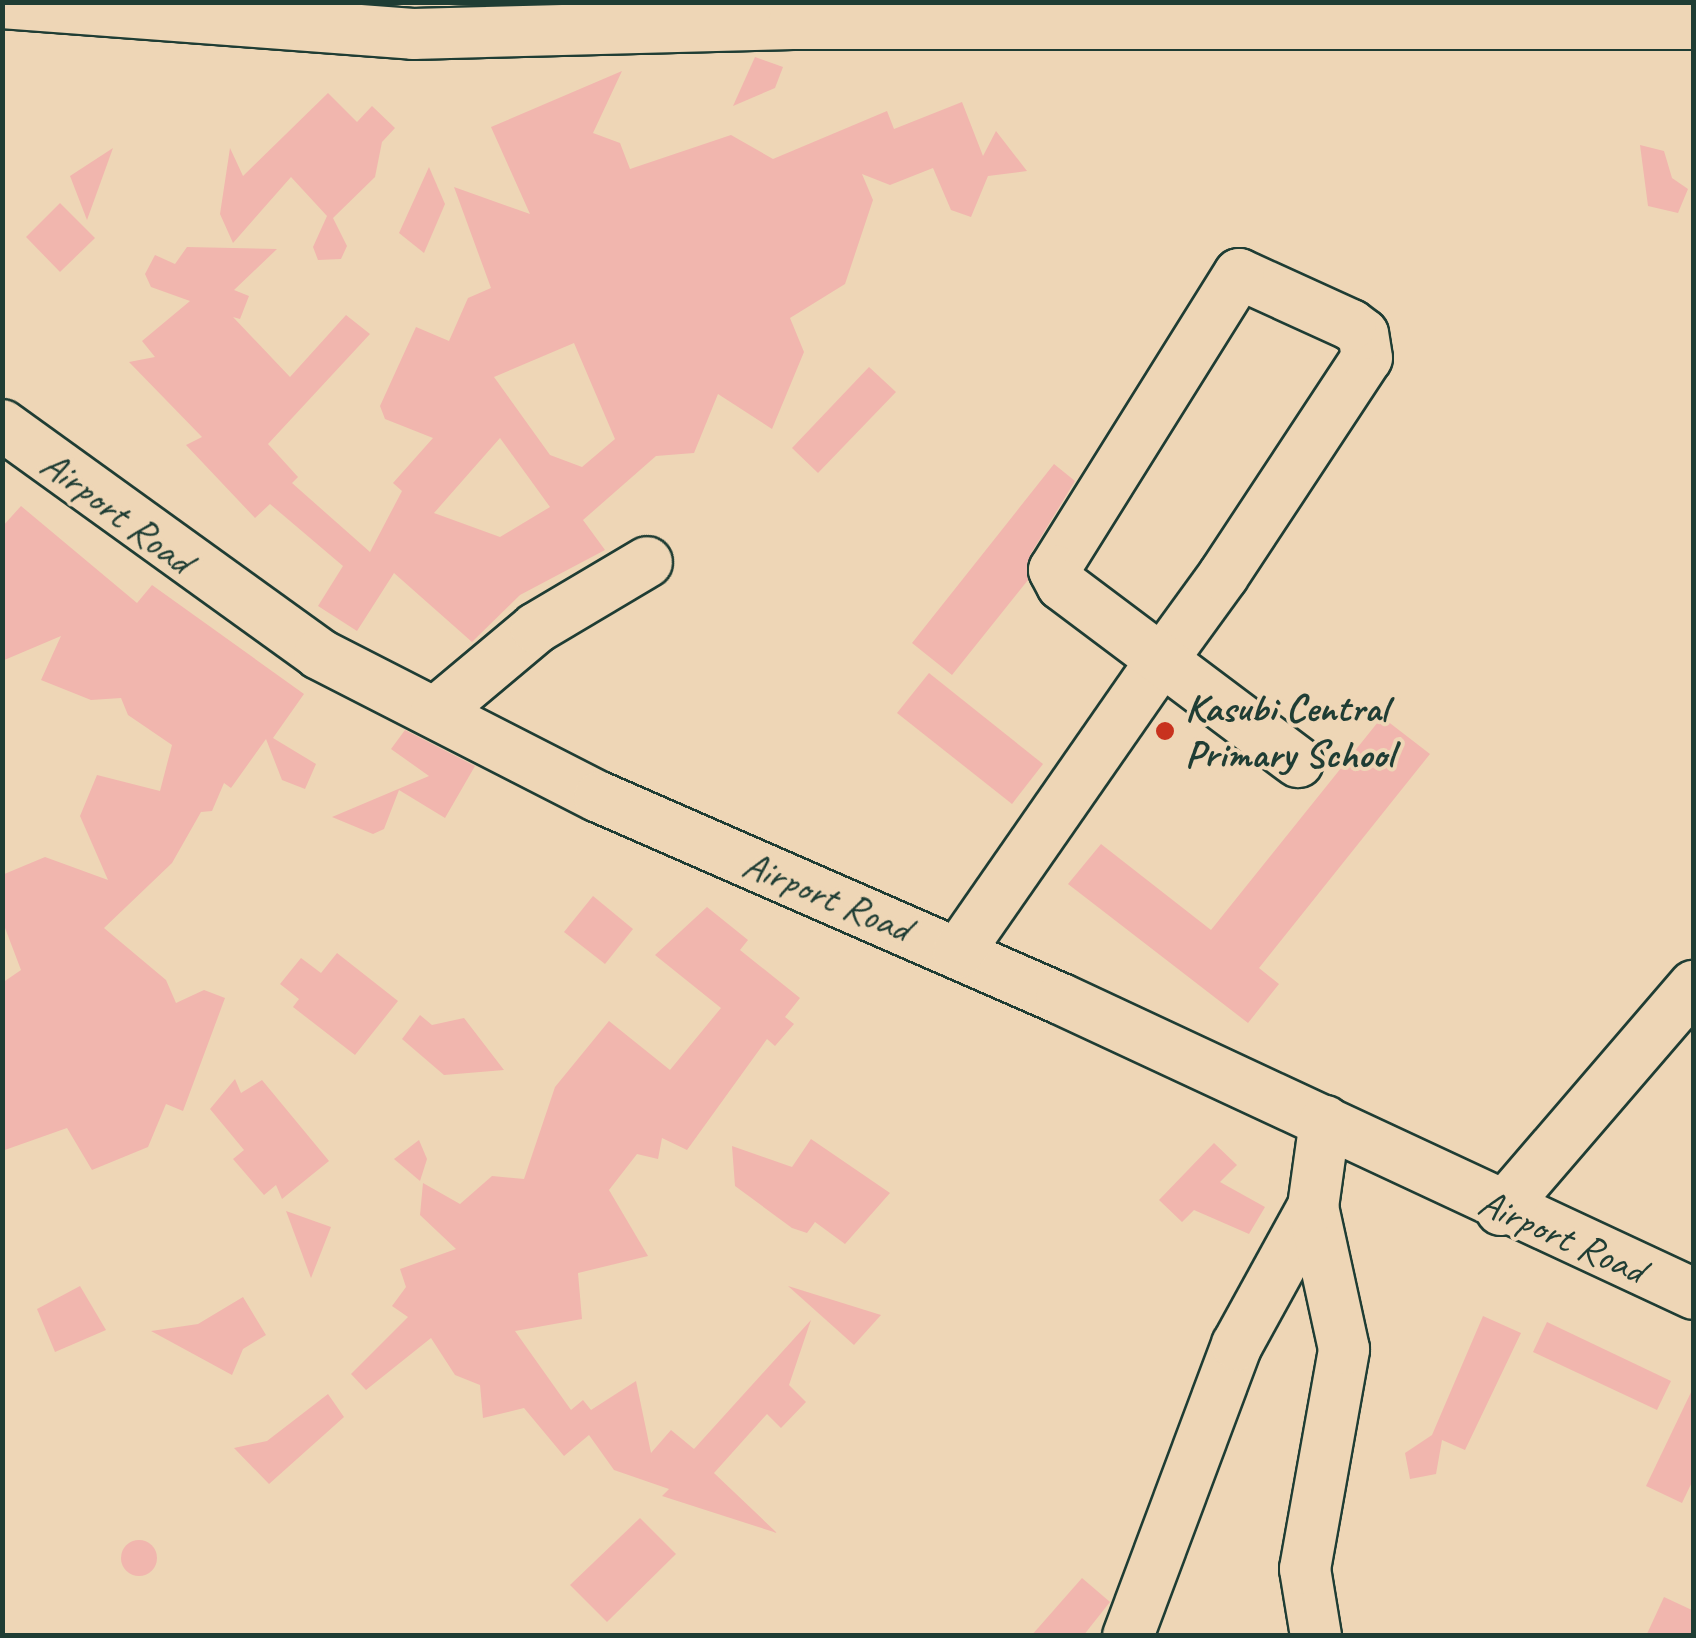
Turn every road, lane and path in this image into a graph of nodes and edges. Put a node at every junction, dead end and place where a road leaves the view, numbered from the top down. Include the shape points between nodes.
1 (2, 3) edge
2 (1694, 24) edge
3 (2, 425) edge
4 (647, 562) dead end
5 (1162, 660) junction
6 (436, 712) junction
7 (1298, 762) dead end
8 (958, 953) junction
9 (1694, 986) edge
10 (1325, 1121) junction
11 (1313, 1207) junction
12 (1502, 1210) junction
13 (1694, 1294) edge
14 (1318, 1632) edge
15 (1128, 1636) edge

1 - 2 street via 412,34 793,24
3 - 6 street, Airport Road via 230,596
4 - 6 street via 536,628
5 - 5 street via 1054,570 1238,274 1350,325 1363,334 1367,358
5 - 7 street
5 - 8 street
6 - 8 street, Airport Road via 599,798
8 - 10 street, Airport Road
9 - 12 street
10 - 11 street
10 - 12 street, Airport Road
11 - 14 street via 1344,1349 1305,1570
11 - 15 street via 1236,1345
12 - 13 street, Airport Road

